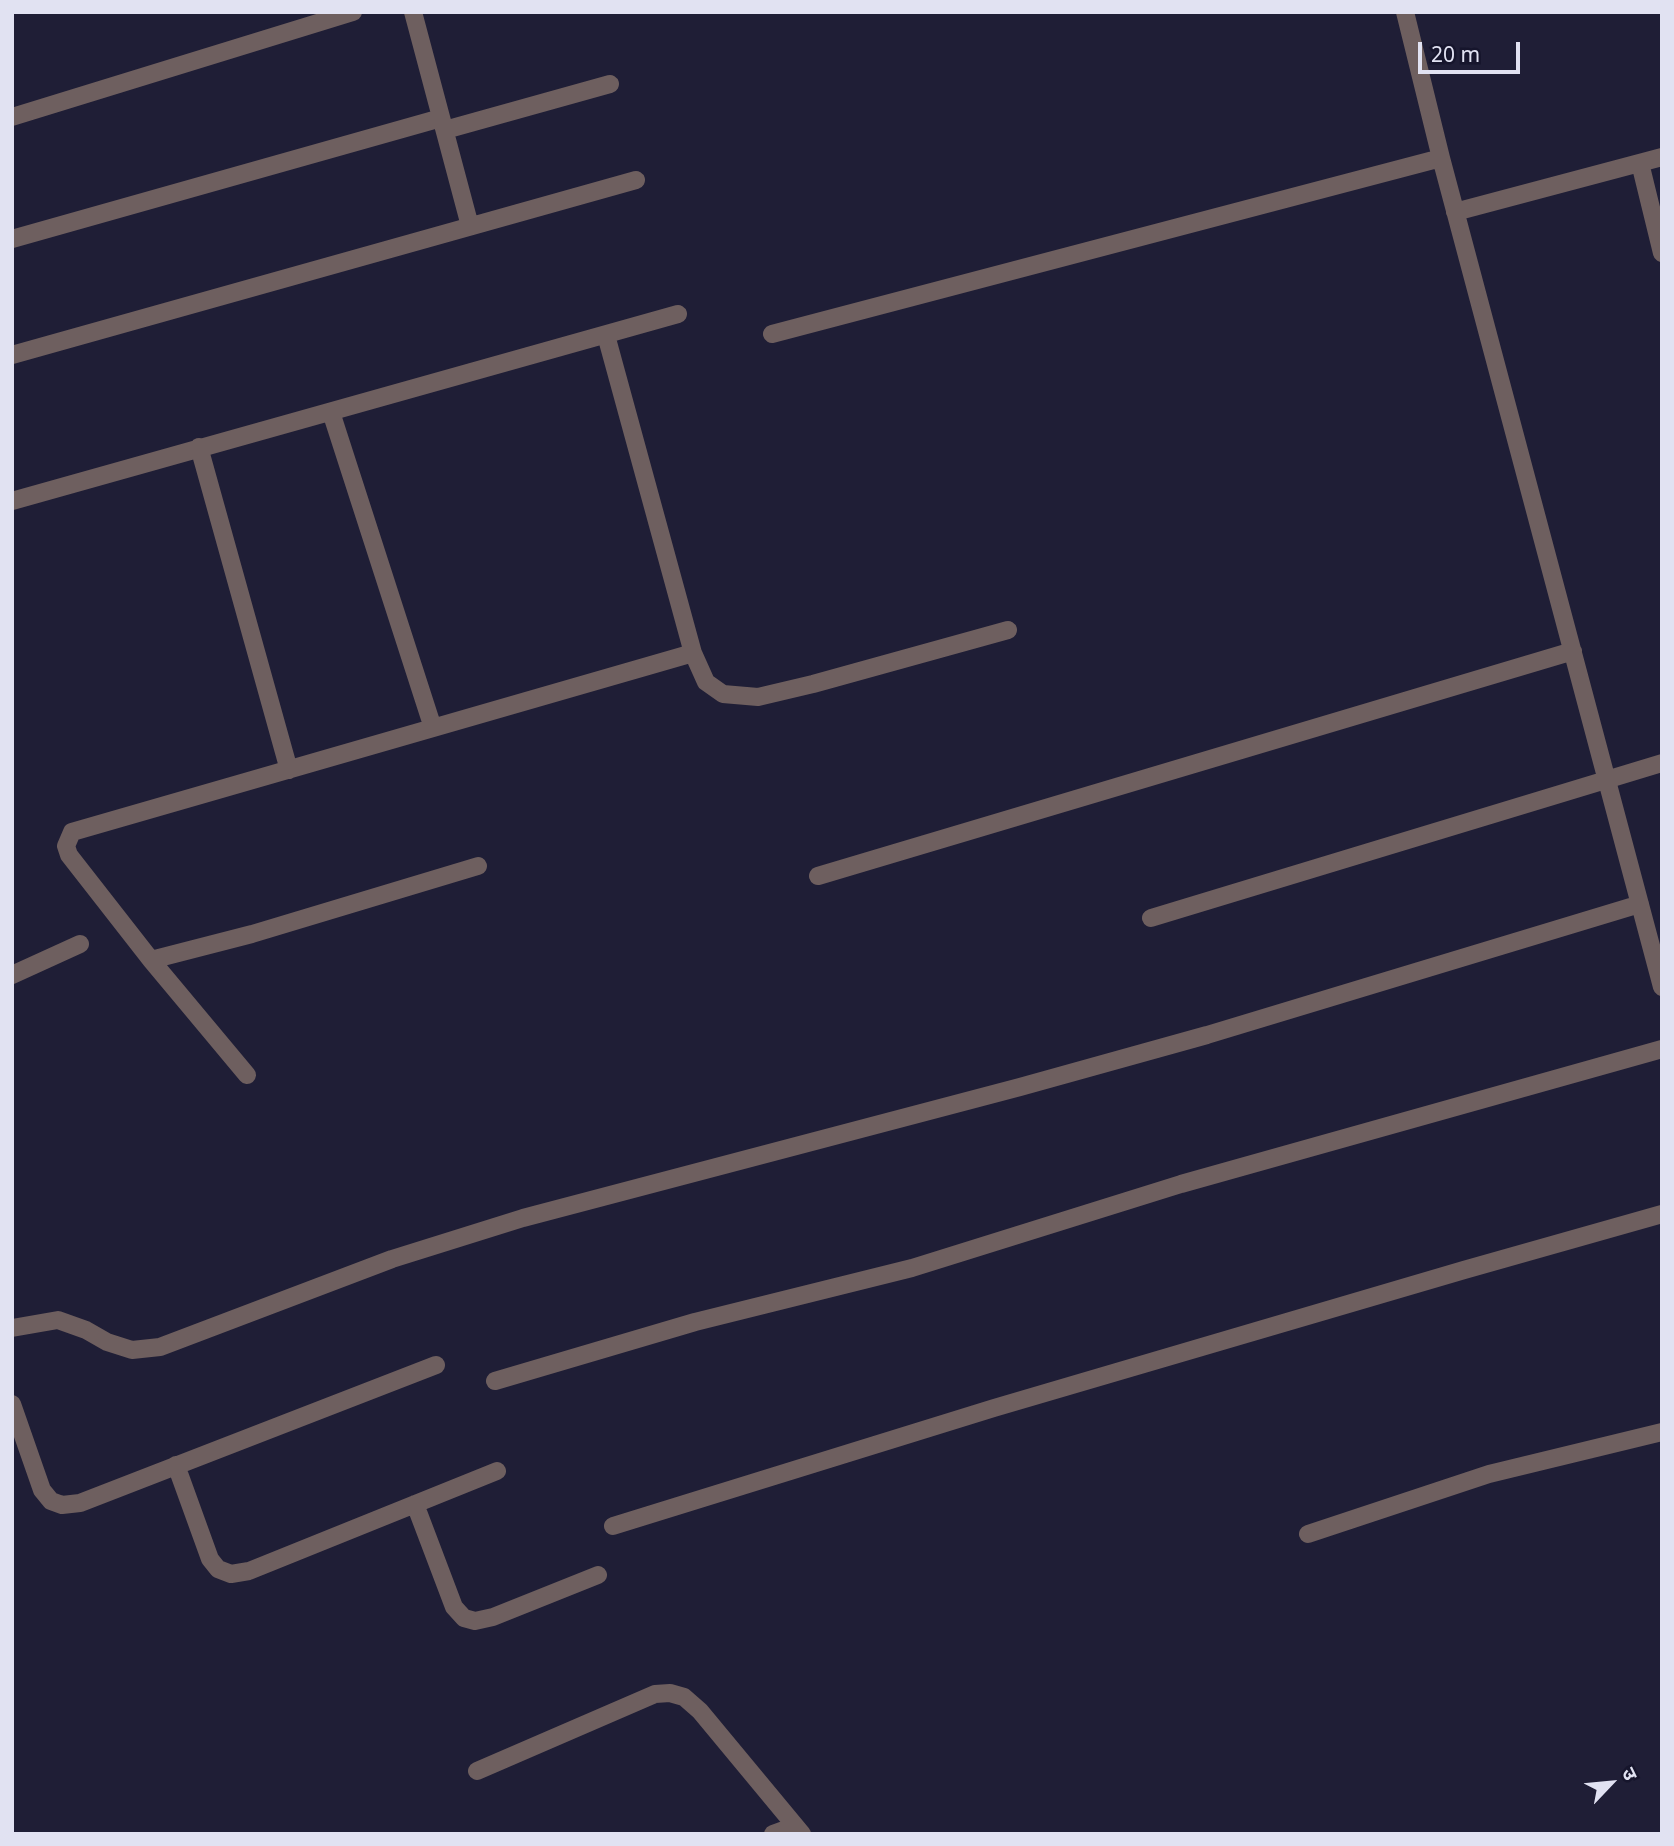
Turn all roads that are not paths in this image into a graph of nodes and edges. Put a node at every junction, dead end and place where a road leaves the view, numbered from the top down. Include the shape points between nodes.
1 (353, 12) edge
2 (413, 12) edge
3 (1405, 12) edge
4 (610, 84) dead end
5 (12, 117) edge
6 (443, 124) junction
7 (1662, 157) edge
8 (1441, 158) junction
9 (1640, 163) junction
10 (636, 180) dead end
11 (1455, 212) junction
12 (470, 226) junction
13 (12, 239) edge
14 (1662, 253) edge
15 (678, 314) dead end
16 (772, 334) dead end
17 (606, 335) junction
18 (12, 355) edge
19 (331, 412) junction
20 (199, 447) junction
21 (12, 501) edge
22 (1008, 630) dead end
23 (1573, 651) junction
24 (693, 653) junction
25 (433, 728) junction
26 (1662, 764) edge
27 (289, 770) junction
28 (1608, 779) junction
29 (478, 866) dead end
30 (818, 876) dead end
31 (1640, 904) junction
32 (1151, 918) dead end
33 (80, 944) dead end
34 (151, 960) junction
35 (12, 975) edge
36 (1661, 985) edge
37 (1662, 1049) edge
38 (247, 1075) dead end
39 (1662, 1214) edge
40 (12, 1328) edge
41 (436, 1364) dead end
42 (495, 1381) dead end
43 (12, 1404) edge
44 (1662, 1432) edge
45 (176, 1465) junction
46 (497, 1471) dead end
47 (415, 1504) junction
48 (613, 1526) dead end
49 (1308, 1534) dead end
50 (598, 1575) dead end
51 (477, 1771) dead end
52 (799, 1830) edge
53 (773, 1834) edge

1 - 5 street
2 - 6 street
3 - 8 street
4 - 6 street
6 - 12 street
6 - 13 street
7 - 9 street
8 - 11 street
8 - 16 street
9 - 11 street
9 - 14 street
10 - 12 street
11 - 23 street
12 - 18 street
15 - 17 street
17 - 19 street
17 - 24 street
19 - 20 street
19 - 25 street
20 - 21 street
20 - 27 street
22 - 24 street via 758,696 723,694 706,682
23 - 28 street
23 - 30 street
24 - 25 street
25 - 27 street
26 - 28 street
27 - 34 street via 72,832 66,846 69,855
28 - 31 street
28 - 32 street
29 - 34 street
31 - 36 street
31 - 40 street via 1207,1035 523,1218 392,1259 160,1347 132,1350 58,1320
33 - 35 street
34 - 38 street
37 - 42 street via 1181,1184 912,1268 695,1322
39 - 48 street via 994,1408
41 - 45 street
43 - 45 street via 42,1490 62,1506
44 - 49 street via 1489,1474
45 - 47 street via 210,1559 231,1574 249,1571
46 - 47 street
47 - 50 street via 454,1606 464,1618 493,1617
51 - 52 street via 655,1694 670,1693 684,1697 700,1711
52 - 53 street

